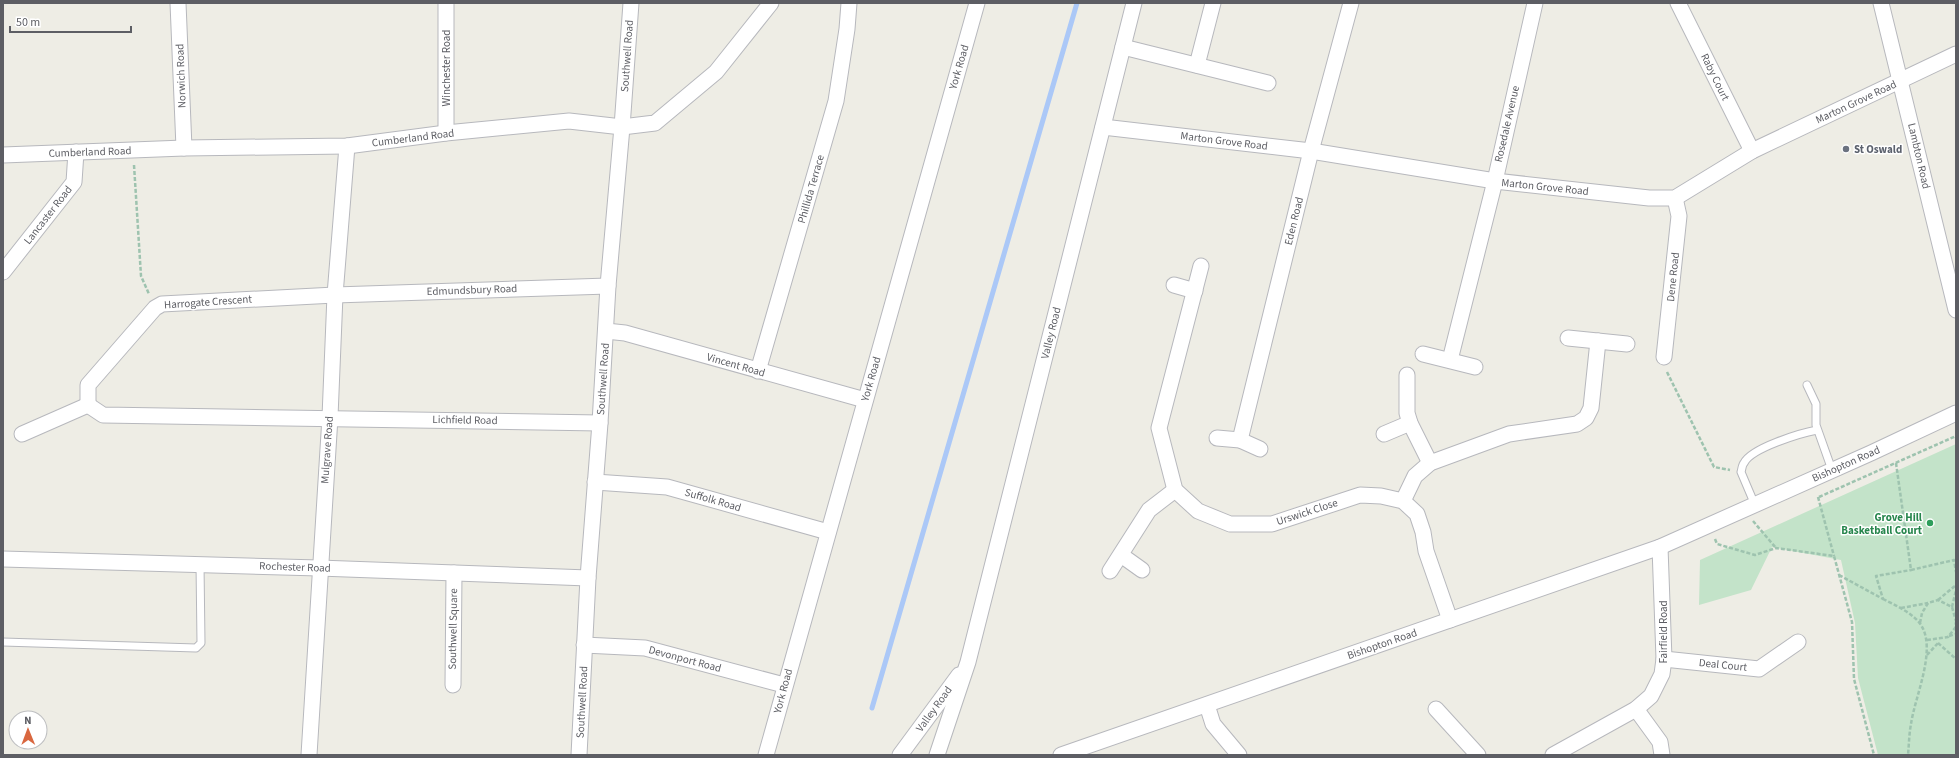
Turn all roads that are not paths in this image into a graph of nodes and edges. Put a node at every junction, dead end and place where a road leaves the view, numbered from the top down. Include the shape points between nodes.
1 (178, 3) edge
2 (446, 3) edge
3 (630, 3) edge
4 (772, 3) edge
5 (849, 3) edge
6 (977, 3) edge
7 (1134, 3) edge
8 (1212, 3) edge
9 (1351, 3) edge
10 (1535, 3) edge
11 (1678, 3) edge
12 (1881, 3) edge
13 (1123, 47) junction
14 (1956, 54) edge
15 (1197, 65) junction
16 (1901, 80) junction
17 (1268, 83) dead end
18 (622, 127) junction
19 (1103, 127) junction
20 (446, 133) junction
21 (347, 146) junction
22 (184, 148) junction
23 (1311, 151) junction
24 (1752, 151) junction
25 (76, 152) junction
26 (3, 155) edge
27 (1494, 181) junction
28 (1675, 198) junction
29 (1201, 266) dead end
30 (3, 272) edge
31 (1174, 285) dead end
32 (608, 286) junction
33 (1195, 291) junction
34 (335, 295) junction
35 (1956, 310) edge
36 (606, 331) junction
37 (1568, 338) dead end
38 (1598, 341) junction
39 (1627, 344) dead end
40 (1423, 354) dead end
41 (1664, 357) road end
42 (1450, 360) junction
43 (1475, 367) dead end
44 (758, 371) junction
45 (1407, 375) dead end
46 (1807, 385) dead end
47 (865, 400) junction
48 (88, 405) junction
49 (1956, 413) edge
50 (330, 417) junction
51 (600, 423) junction
52 (1410, 423) junction
53 (1817, 430) junction
54 (22, 434) dead end
55 (1384, 434) dead end
56 (1217, 438) dead end
57 (1240, 440) junction
58 (1260, 449) dead end
59 (1430, 463) junction
60 (1832, 470) junction
61 (595, 482) junction
62 (1175, 490) junction
63 (1403, 501) junction
64 (1745, 509) junction
65 (828, 532) junction
66 (1660, 546) junction
67 (1121, 555) junction
68 (3, 558) edge
69 (200, 564) junction
70 (319, 568) junction
71 (1142, 570) dead end
72 (1110, 571) dead end
73 (454, 573) junction
74 (588, 578) junction
75 (1450, 620) junction
76 (3, 642) edge
77 (1798, 642) dead end
78 (584, 645) junction
79 (1664, 659) junction
80 (968, 662) junction
81 (453, 685) dead end
82 (784, 685) junction
83 (1207, 705) junction
84 (1636, 708) junction
85 (1436, 709) dead end
86 (309, 755) edge
87 (579, 755) edge
88 (766, 755) edge
89 (900, 755) edge
90 (937, 755) edge
91 (1061, 755) edge
92 (1239, 755) edge
93 (1478, 755) edge
94 (1553, 755) edge
95 (1662, 755) edge

1 - 22 street, Norwich Road
2 - 20 street, Winchester Road
3 - 18 street, Southwell Road
4 - 18 street, Cumberland Road via 716,72 655,123
5 - 44 street, Phillida Terrace via 836,101
6 - 47 street, York Road
7 - 13 street, Valley Road
8 - 15 street
9 - 23 street, Eden Road
10 - 27 street, Rosedale Avenue
11 - 24 street, Raby Court
12 - 16 street, Lambton Road
13 - 15 street
13 - 19 street, Valley Road
14 - 16 street, Marton Grove Road
15 - 17 street
16 - 24 street, Marton Grove Road
16 - 35 street, Lambton Road
18 - 20 street, Cumberland Road via 569,121
18 - 32 street, Southwell Road
19 - 23 street, Marton Grove Road
19 - 80 street, Valley Road
20 - 21 street, Cumberland Road
21 - 22 street, Cumberland Road
21 - 34 street, Mulgrave Road
22 - 25 street, Cumberland Road
23 - 27 street, Marton Grove Road
23 - 57 street, Eden Road
24 - 28 street, Marton Grove Road
25 - 26 street, Cumberland Road
25 - 30 street, Lancaster Road via 74,182
27 - 28 street, Marton Grove Road via 1649,198
27 - 42 street, Rosedale Avenue
28 - 41 street, Dene Road via 1679,216
29 - 33 street
31 - 33 street
32 - 34 street, Edmundsbury Road
32 - 36 street, Southwell Road
33 - 62 street via 1159,428
34 - 48 street, Harrogate Crescent via 162,304 155,308 88,386
34 - 50 street, Mulgrave Road
36 - 44 street, Vincent Road via 625,333
36 - 51 street, Southwell Road
37 - 38 street
38 - 39 street
38 - 59 street via 1591,408 1586,418 1577,424 1509,434
40 - 42 street
42 - 43 street
44 - 47 street, Vincent Road
45 - 52 street via 1407,413
46 - 53 lane via 1816,404
47 - 65 street, York Road
48 - 50 street via 103,415
48 - 54 street
49 - 60 street, Bishopton Road
50 - 51 street, Lichfield Road
50 - 70 street, Mulgrave Road
51 - 61 street, Southwell Road
52 - 55 street
52 - 59 street
53 - 60 lane
53 - 64 lane via 1799,434 1753,454 1744,462 1741,472
56 - 57 street
57 - 58 street
59 - 63 street via 1415,476
60 - 64 street, Bishopton Road
61 - 65 street, Suffolk Road via 667,487
61 - 74 street, Southwell Road
62 - 63 street, Urswick Close via 1198,511 1230,524 1272,524 1360,495
62 - 67 street via 1150,510
63 - 75 street via 1417,514 1426,551
64 - 66 street, Bishopton Road
65 - 82 street, York Road
66 - 75 street, Bishopton Road
66 - 79 street, Fairfield Road
67 - 71 street
67 - 72 street
68 - 69 street, Rochester Road
69 - 70 street, Rochester Road
69 - 76 lane via 201,644 196,648
70 - 73 street, Rochester Road
70 - 86 street, Mulgrave Road
73 - 74 street, Rochester Road
73 - 81 street, Southwell Square
74 - 78 street, Southwell Road
75 - 83 street, Bishopton Road
77 - 79 street, Deal Court via 1759,669
78 - 82 street, Devonport Road via 645,648
78 - 87 street, Southwell Road
79 - 84 street, Fairfield Road via 1662,674 1651,696
80 - 89 street, Valley Road
80 - 90 street, Valley Road
82 - 88 street, York Road
83 - 91 street, Bishopton Road
83 - 92 street via 1213,724
84 - 94 street, Fairfield Road
84 - 95 street via 1660,742
85 - 93 street

